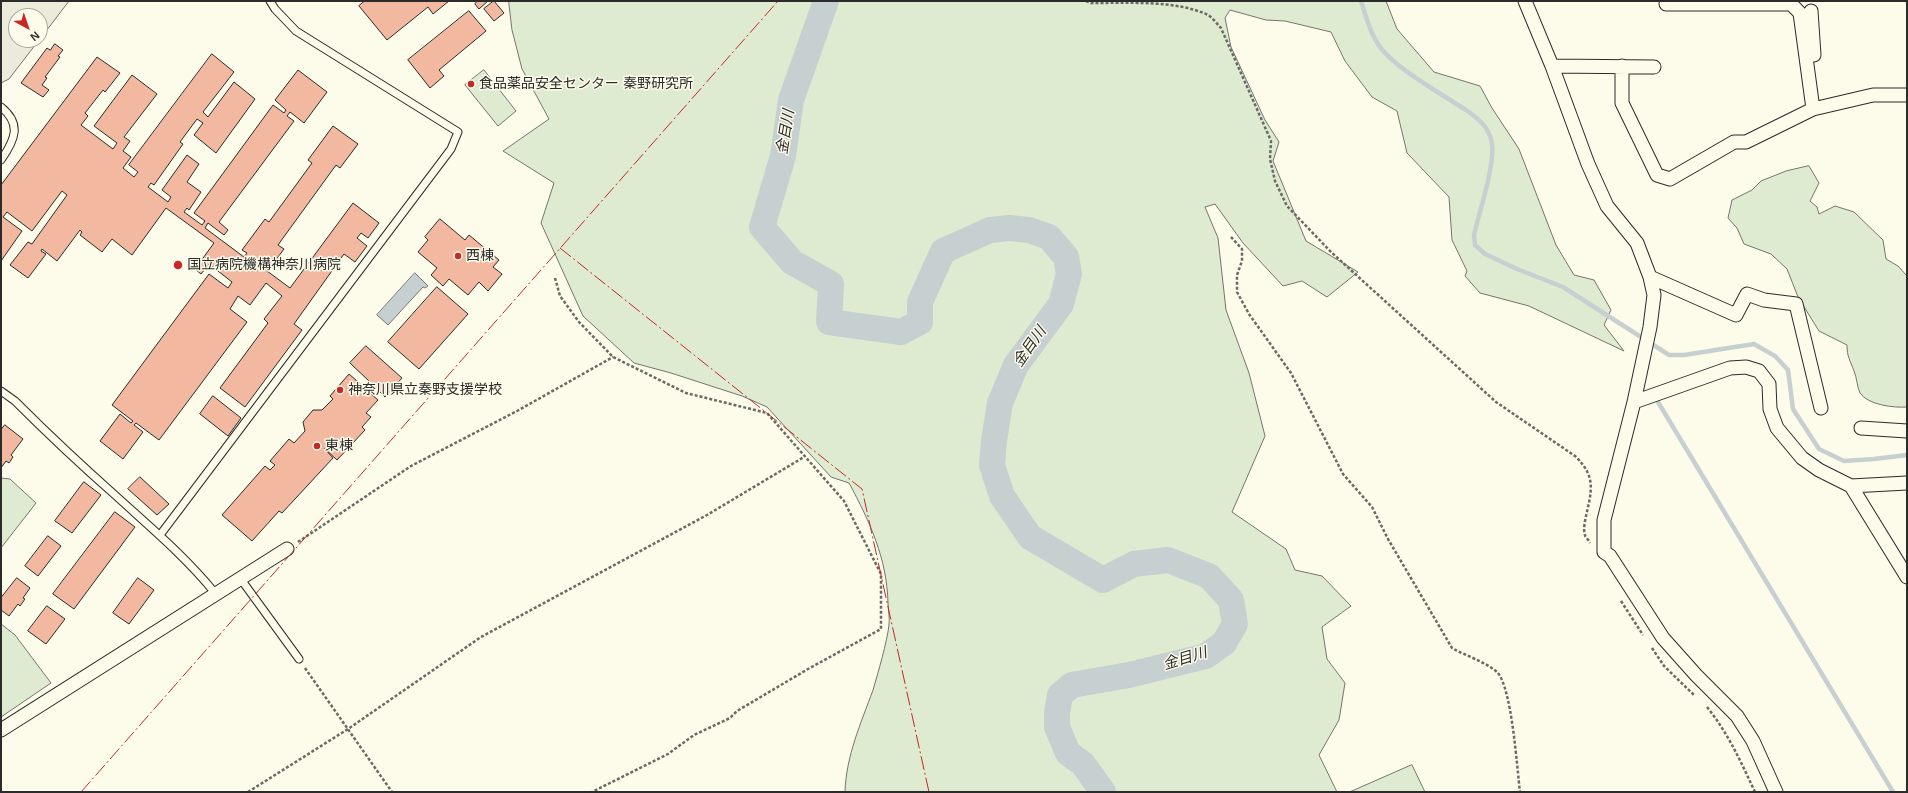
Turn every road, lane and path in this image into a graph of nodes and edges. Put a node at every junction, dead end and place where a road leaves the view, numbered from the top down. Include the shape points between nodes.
1 (270, 1) edge
2 (1086, 1) edge
3 (1525, 1) edge
4 (1666, 4) dead end
5 (1811, 11) dead end
6 (1806, 60) junction
7 (1552, 66) junction
8 (1622, 66) junction
9 (1654, 67) dead end
10 (1907, 95) edge
11 (1, 107) edge
12 (1813, 109) junction
13 (1, 160) edge
14 (1231, 237) dead end
15 (1650, 277) junction
16 (555, 278) dead end
17 (613, 357) junction
18 (1, 391) edge
19 (1634, 402) junction
20 (1820, 408) dead end
21 (1861, 428) dead end
22 (1907, 431) edge
23 (804, 457) junction
24 (1907, 483) edge
25 (1851, 486) junction
26 (160, 535) junction
27 (287, 549) joint
28 (1604, 552) junction
29 (1907, 577) edge
30 (240, 578) junction
31 (215, 593) junction
32 (299, 659) joint
33 (348, 729) junction
34 (1, 730) edge
35 (248, 792) edge
36 (392, 792) edge
37 (592, 792) edge
38 (1520, 792) edge
39 (1776, 792) edge

1 - 26 lane via 296,31 458,132 451,149
2 - 28 path via 1160,2 1187,6 1209,15 1221,28 1271,141 1270,159 1275,181 1287,206 1336,256 1496,402 1575,456 1590,477 1592,490 1584,535
3 - 7 street
4 - 6 street via 1791,4 1800,13
5 - 6 street via 1814,58
6 - 12 street
7 - 8 street
7 - 15 street via 1576,133 1607,206 1638,243
8 - 9 street
8 - 12 street via 1622,104 1657,175 1670,179 1734,142 1746,142
10 - 12 street via 1873,96
11 - 13 lane via 10,115 14,124 11,146
14 - 38 path via 1242,249 1237,292 1249,314 1291,373 1344,474 1372,507 1452,648 1482,662 1498,673 1508,696 1511,712
15 - 19 street via 1654,295 1650,327
15 - 20 street via 1736,314 1747,294 1764,300 1796,304
16 - 17 path via 560,296 579,322
17 - 23 path via 686,393 767,413
17 - 27 path via 411,466
18 - 26 lane
19 - 25 street via 1730,368 1746,366 1759,371 1769,384 1770,409 1777,428 1802,458
19 - 28 street via 1604,520
21 - 22 street
23 - 33 path via 700,518 481,637
23 - 37 path via 844,501 881,574 881,629 808,669 730,718 694,735 668,754
24 - 25 street
25 - 29 street
26 - 31 lane via 196,570
27 - 30 street
28 - 39 street via 1610,556 1663,638 1737,716 1753,741
30 - 31 street
30 - 32 lane
31 - 34 street
32 - 33 path
33 - 35 path
33 - 36 path

